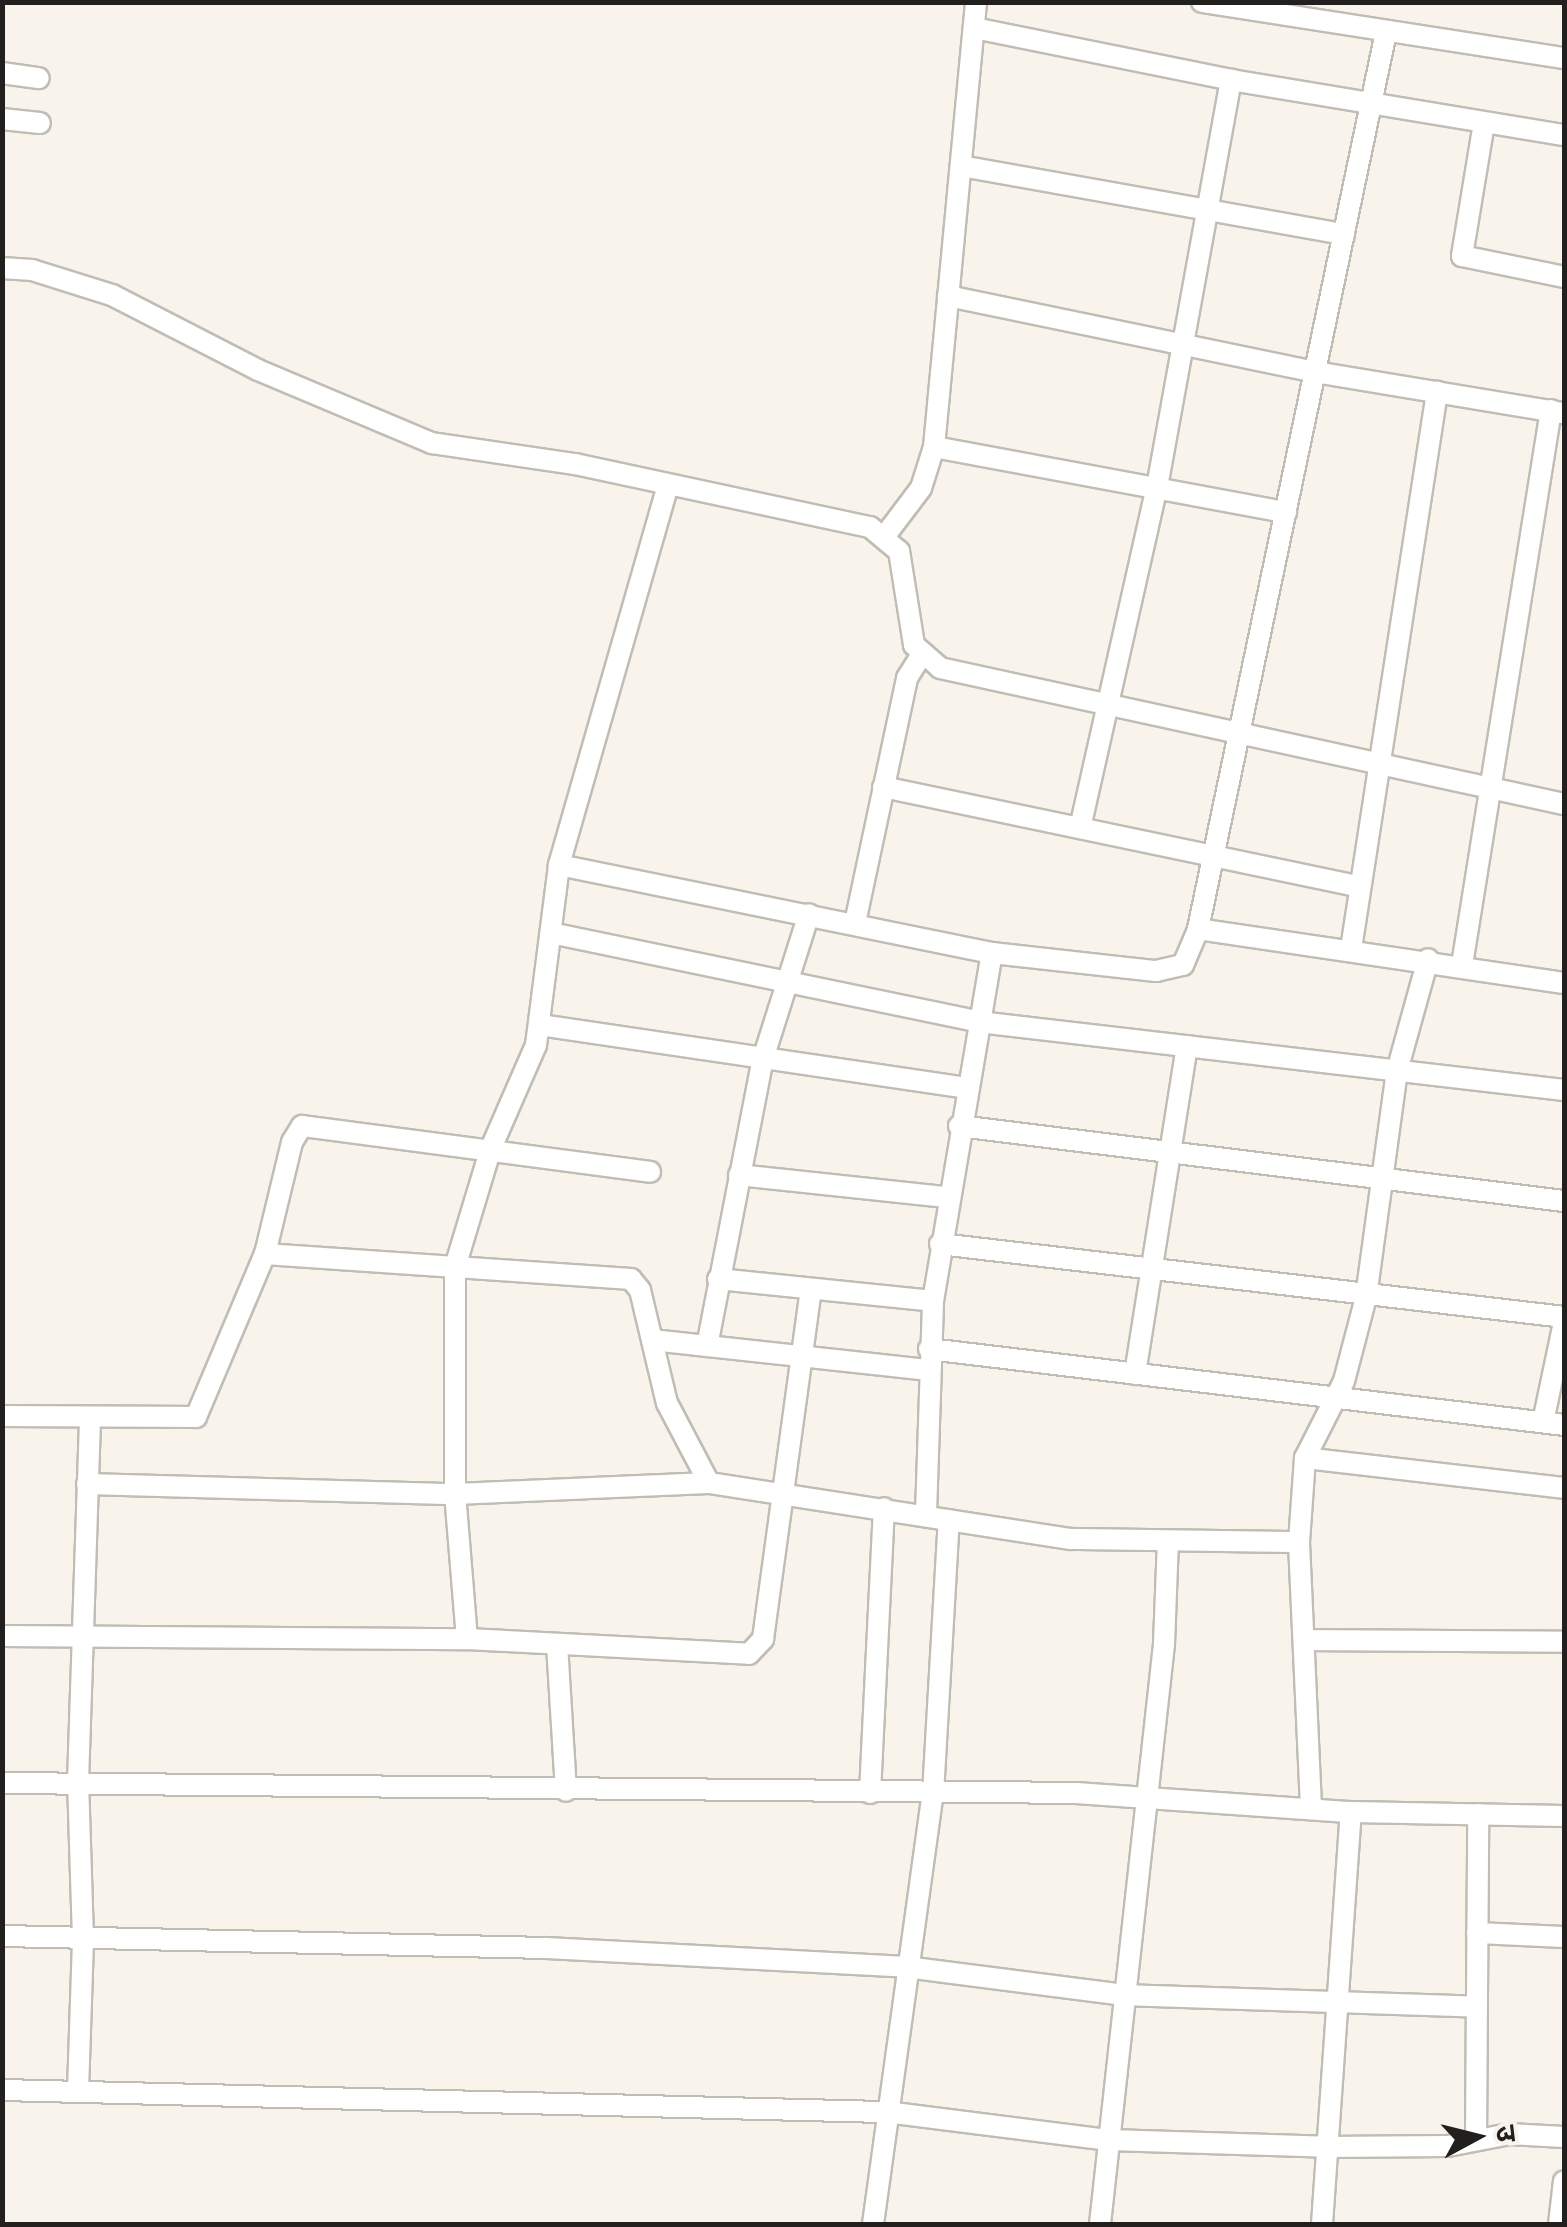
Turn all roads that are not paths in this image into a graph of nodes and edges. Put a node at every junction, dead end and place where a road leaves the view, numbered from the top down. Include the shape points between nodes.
1 (976, 2) edge
2 (1202, 2) edge
3 (974, 28) junction
4 (1386, 32) junction
5 (1564, 58) edge
6 (2, 73) edge
7 (38, 78) dead end
8 (1231, 80) junction
9 (1372, 104) junction
10 (2, 119) edge
11 (1484, 123) junction
12 (40, 124) dead end
13 (1564, 135) edge
14 (961, 166) junction
15 (1208, 207) junction
16 (1344, 234) junction
17 (2, 268) edge
18 (1564, 277) edge
19 (948, 296) junction
20 (1183, 345) junction
21 (1315, 372) junction
22 (1437, 392) junction
23 (1558, 412) edge
24 (934, 447) junction
25 (668, 486) junction
26 (1157, 487) junction
27 (1286, 512) junction
28 (884, 536) junction
29 (920, 656) junction
30 (1110, 702) junction
31 (1240, 728) junction
32 (1379, 760) junction
33 (884, 787) junction
34 (1492, 788) junction
35 (1564, 804) edge
36 (1080, 828) junction
37 (1213, 856) junction
38 (559, 865) junction
39 (1360, 887) junction
40 (810, 914) junction
41 (854, 923) junction
42 (1198, 929) junction
43 (551, 933) junction
44 (1351, 948) junction
45 (992, 953) junction
46 (1428, 959) junction
47 (1462, 965) junction
48 (1564, 983) edge
49 (787, 986) junction
50 (979, 1022) junction
51 (540, 1025) junction
52 (1187, 1046) junction
53 (762, 1062) junction
54 (1397, 1071) junction
55 (966, 1088) junction
56 (1564, 1090) edge
57 (958, 1126) junction
58 (491, 1148) junction
59 (1172, 1155) junction
60 (650, 1172) dead end
61 (740, 1175) junction
62 (1379, 1180) junction
63 (946, 1198) junction
64 (1564, 1201) edge
65 (940, 1244) junction
66 (265, 1254) junction
67 (455, 1267) junction
68 (1154, 1271) junction
69 (718, 1279) junction
70 (811, 1289) junction
71 (1366, 1297) junction
72 (933, 1301) junction
73 (1564, 1319) edge
74 (652, 1340) junction
75 (707, 1346) junction
76 (805, 1356) junction
77 (929, 1360) junction
78 (1135, 1374) junction
79 (1338, 1398) junction
80 (2, 1416) edge
81 (90, 1418) junction
82 (1542, 1422) junction
83 (1564, 1425) edge
84 (1304, 1458) junction
85 (709, 1483) junction
86 (88, 1484) junction
87 (1564, 1488) edge
88 (455, 1494) junction
89 (786, 1494) junction
90 (884, 1508) junction
91 (926, 1514) junction
92 (949, 1520) junction
93 (1168, 1542) junction
94 (1299, 1542) junction
95 (81, 1635) junction
96 (2, 1636) edge
97 (468, 1639) junction
98 (1306, 1640) junction
99 (1564, 1642) edge
100 (556, 1644) junction
101 (78, 1782) junction
102 (2, 1783) edge
103 (566, 1791) junction
104 (870, 1793) junction
105 (933, 1794) junction
106 (1143, 1800) junction
107 (1312, 1808) junction
108 (1352, 1812) junction
109 (1478, 1814) junction
110 (1564, 1816) edge
111 (1477, 1933) junction
112 (2, 1936) edge
113 (1564, 1937) edge
114 (83, 1939) junction
115 (906, 1967) junction
116 (1124, 1995) junction
117 (1336, 2000) junction
118 (1477, 2007) junction
119 (2, 2090) edge
120 (78, 2091) junction
121 (886, 2112) junction
122 (1564, 2137) edge
123 (1109, 2140) junction
124 (1476, 2140) junction
125 (1327, 2148) junction
126 (1564, 2181) edge
127 (873, 2224) edge
128 (1100, 2224) edge
129 (1322, 2224) edge
130 (1559, 2224) edge

1 - 3 street
2 - 4 street
3 - 8 street
3 - 14 street
4 - 5 street
4 - 9 street
6 - 7 street
8 - 9 street
8 - 15 street
9 - 11 street
9 - 16 street
10 - 12 street
11 - 13 street
11 - 18 street via 1462,256
14 - 15 street
14 - 19 street
15 - 16 street
15 - 20 street
16 - 21 street
17 - 25 street via 32,270 112,296 395,432
19 - 20 street
19 - 24 street
20 - 21 street
20 - 26 street
21 - 22 street
21 - 27 street
22 - 23 street
22 - 32 street
23 - 34 street
24 - 26 street
24 - 28 street via 922,488
25 - 28 street via 870,527
25 - 38 street
26 - 27 street
26 - 30 street
27 - 31 street
28 - 29 street via 905,569
29 - 30 street via 940,668
29 - 33 street via 907,678
30 - 31 street
30 - 36 street
31 - 32 street
31 - 37 street
32 - 34 street
32 - 39 street
33 - 36 street
33 - 41 street
34 - 35 street
34 - 47 street
36 - 37 street
37 - 39 street
37 - 42 street
38 - 40 street
38 - 43 street
39 - 44 street
40 - 41 street
40 - 49 street
41 - 45 street
42 - 44 street
42 - 45 street via 1190,954 1172,969
43 - 49 street
43 - 51 street
44 - 46 street
45 - 50 street
46 - 47 street
46 - 54 street
47 - 48 street
49 - 50 street
49 - 53 street
50 - 52 street
50 - 55 street
51 - 53 street
51 - 58 street
52 - 54 street
52 - 59 street
53 - 55 street
53 - 61 street
54 - 56 street
54 - 62 street
55 - 57 street
57 - 59 street
57 - 63 street
58 - 60 street
58 - 66 street via 302,1126 292,1142
58 - 67 street
59 - 62 street
59 - 68 street
61 - 63 street
61 - 69 street
62 - 64 street
62 - 71 street
63 - 65 street
65 - 68 street
65 - 72 street
66 - 67 street
66 - 81 street via 196,1417
67 - 74 street via 631,1280
67 - 88 street
68 - 71 street
68 - 78 street
69 - 70 street
69 - 75 street
70 - 72 street
70 - 76 street
71 - 73 street
71 - 79 street
72 - 77 street
73 - 82 street
74 - 75 street
74 - 85 street via 667,1403
75 - 76 street
76 - 77 street
76 - 89 street
77 - 78 street
77 - 91 street
78 - 79 street
79 - 82 street
79 - 84 street via 1315,1428
80 - 81 street
81 - 86 street
82 - 83 street
84 - 87 street
84 - 94 street
85 - 88 street
85 - 89 street
86 - 88 street
86 - 95 street
88 - 97 street
89 - 90 street
89 - 100 street via 758,1649 737,1655
90 - 91 street
90 - 104 street
91 - 92 street
92 - 93 street via 1071,1540
92 - 105 street
93 - 94 street
93 - 106 street via 1164,1644
94 - 98 street
95 - 96 street
95 - 97 street
95 - 101 street
97 - 100 street
98 - 99 street
98 - 107 street
100 - 103 street
101 - 102 street
101 - 103 street
101 - 114 street
103 - 104 street
104 - 105 street
105 - 106 street
105 - 115 street
106 - 107 street
106 - 116 street
107 - 108 street
108 - 109 street
108 - 117 street
109 - 110 street
109 - 111 street
111 - 113 street
111 - 118 street
112 - 114 street
114 - 115 street via 547,1948
114 - 120 street
115 - 116 street
115 - 121 street
116 - 117 street
116 - 123 street
117 - 118 street
117 - 125 street
118 - 124 street
119 - 120 street
120 - 121 street
121 - 123 street
121 - 127 street
122 - 124 street
123 - 125 street
123 - 128 street
124 - 125 street
125 - 129 street
126 - 130 street

